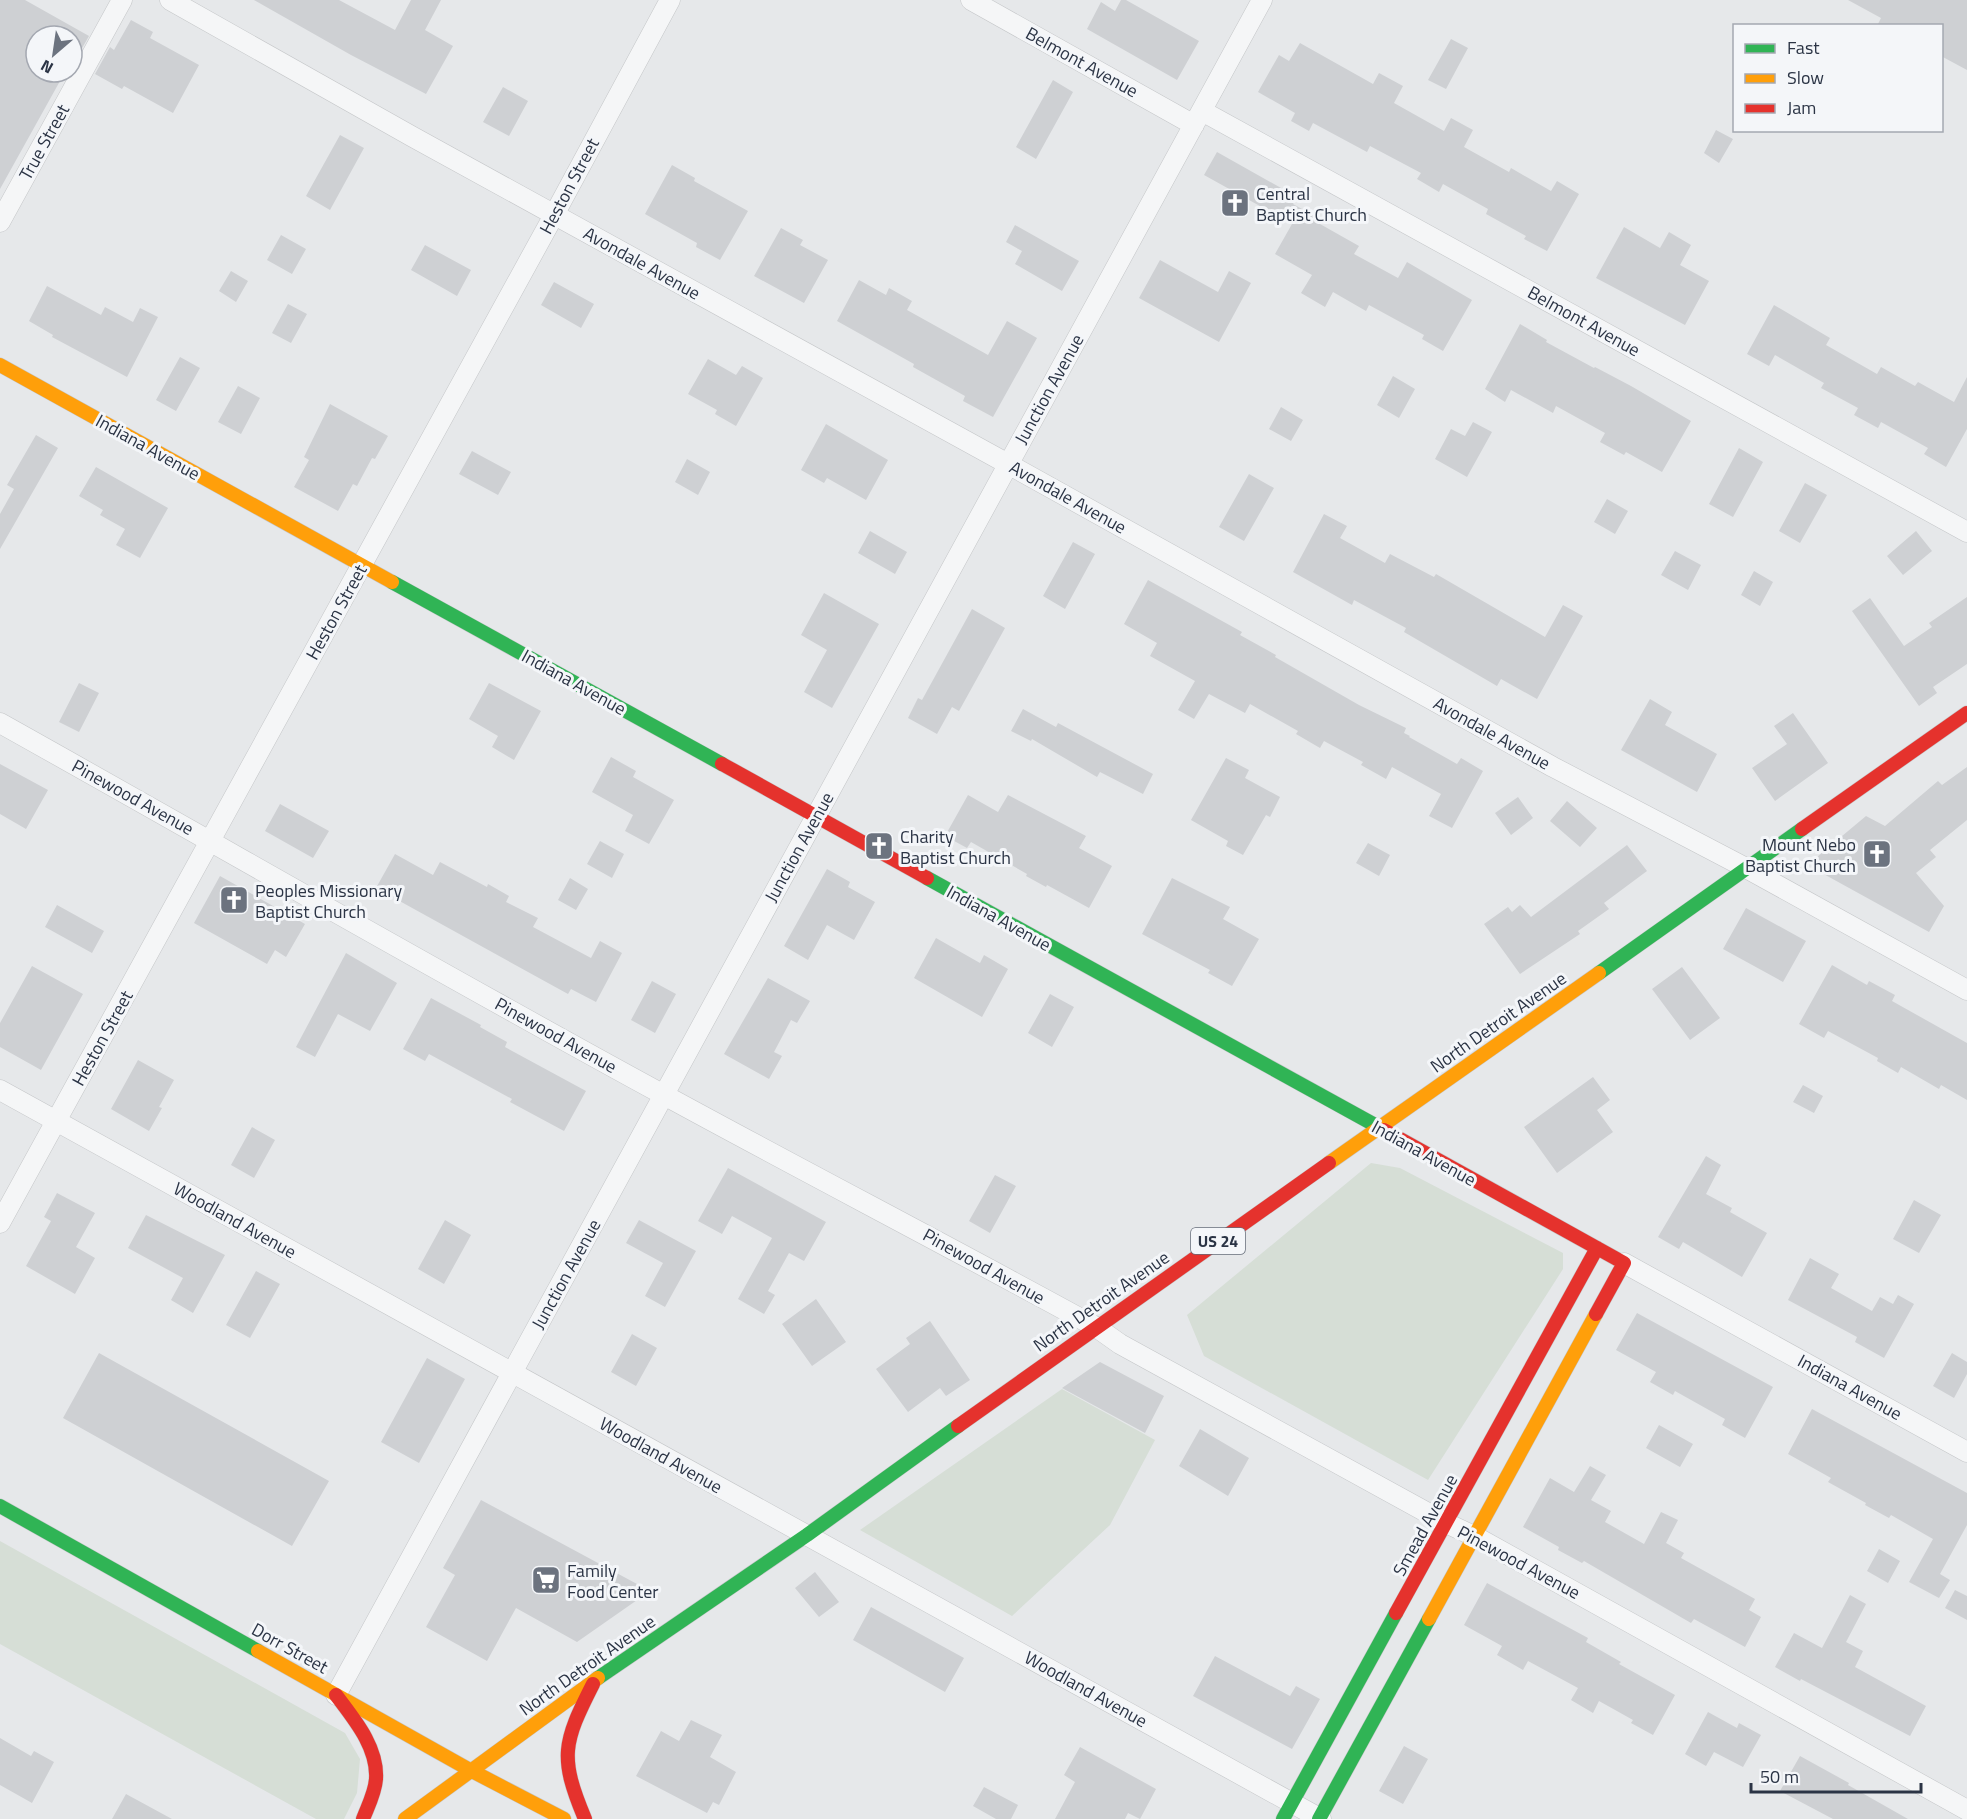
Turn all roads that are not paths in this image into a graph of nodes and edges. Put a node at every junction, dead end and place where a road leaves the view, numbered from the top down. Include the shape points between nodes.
1 (122, 0) edge
2 (170, 0) edge
3 (670, 0) edge
4 (971, 0) edge
5 (1262, 0) edge
6 (1198, 118) junction
7 (554, 215) junction
8 (0, 222) edge
9 (0, 365) edge
10 (1008, 464) junction
11 (1967, 532) edge
12 (362, 565) junction
13 (1967, 713) edge
14 (0, 723) edge
15 (816, 817) junction
16 (210, 840) junction
17 (1748, 869) junction
18 (1967, 990) edge
19 (0, 1090) edge
20 (664, 1095) junction
21 (56, 1121) junction
22 (1378, 1128) junction
23 (0, 1223) edge
24 (1596, 1248) junction
25 (1624, 1263) junction
26 (1096, 1327) junction
27 (512, 1373) junction
28 (1967, 1452) edge
29 (0, 1506) edge
30 (1446, 1523) junction
31 (807, 1535) junction
32 (1476, 1537) junction
33 (595, 1680) junction
34 (336, 1695) junction
35 (470, 1770) junction
36 (1967, 1810) edge
37 (1287, 1811) edge
38 (363, 1819) edge
39 (405, 1819) edge
40 (564, 1819) edge
41 (585, 1819) edge
42 (1320, 1819) edge

1 - 8 street, True Street
2 - 7 street, Avondale Avenue
3 - 7 street, Heston Street
4 - 6 street, Belmont Avenue
5 - 6 street, Junction Avenue
6 - 10 street, Junction Avenue
6 - 11 street, Belmont Avenue
7 - 10 street, Avondale Avenue
7 - 12 street, Heston Street
9 - 12 street, Indiana Avenue
10 - 15 street, Junction Avenue
10 - 17 street, Avondale Avenue via 1553,767
12 - 15 street, Indiana Avenue
12 - 16 street, Heston Street
13 - 17 street, North Detroit Avenue / US 24
14 - 16 street, Pinewood Avenue
15 - 20 street, Junction Avenue
15 - 22 street, Indiana Avenue
16 - 20 street, Pinewood Avenue
16 - 21 street, Heston Street
17 - 18 street, Avondale Avenue
17 - 22 street, North Detroit Avenue / US 24
19 - 21 street, Woodland Avenue
20 - 26 street, Pinewood Avenue
20 - 27 street, Junction Avenue
21 - 23 street, Heston Street
21 - 27 street, Woodland Avenue
22 - 24 street, Indiana Avenue
22 - 26 street, North Detroit Avenue / US 24
24 - 25 street, Indiana Avenue
24 - 30 street, Smead Avenue
25 - 28 street, Indiana Avenue
25 - 32 street
26 - 30 street, Pinewood Avenue via 1120,1344
26 - 31 street, North Detroit Avenue / US 24
27 - 31 street, Woodland Avenue
27 - 34 street, Junction Avenue
29 - 34 street, Dorr Street
30 - 32 street, Pinewood Avenue
30 - 37 street, Smead Avenue
31 - 33 street, North Detroit Avenue / US 24
31 - 37 street, Woodland Avenue
32 - 36 street, Pinewood Avenue
32 - 42 street
33 - 35 street, North Detroit Avenue / US 24
33 - 41 street via 567,1741 570,1779
34 - 35 street, Dorr Street
34 - 38 street via 360,1728 373,1757 376,1778
35 - 39 street, North Detroit Avenue / US 24
35 - 40 street, Dorr Street
37 - 42 street, Woodland Avenue

